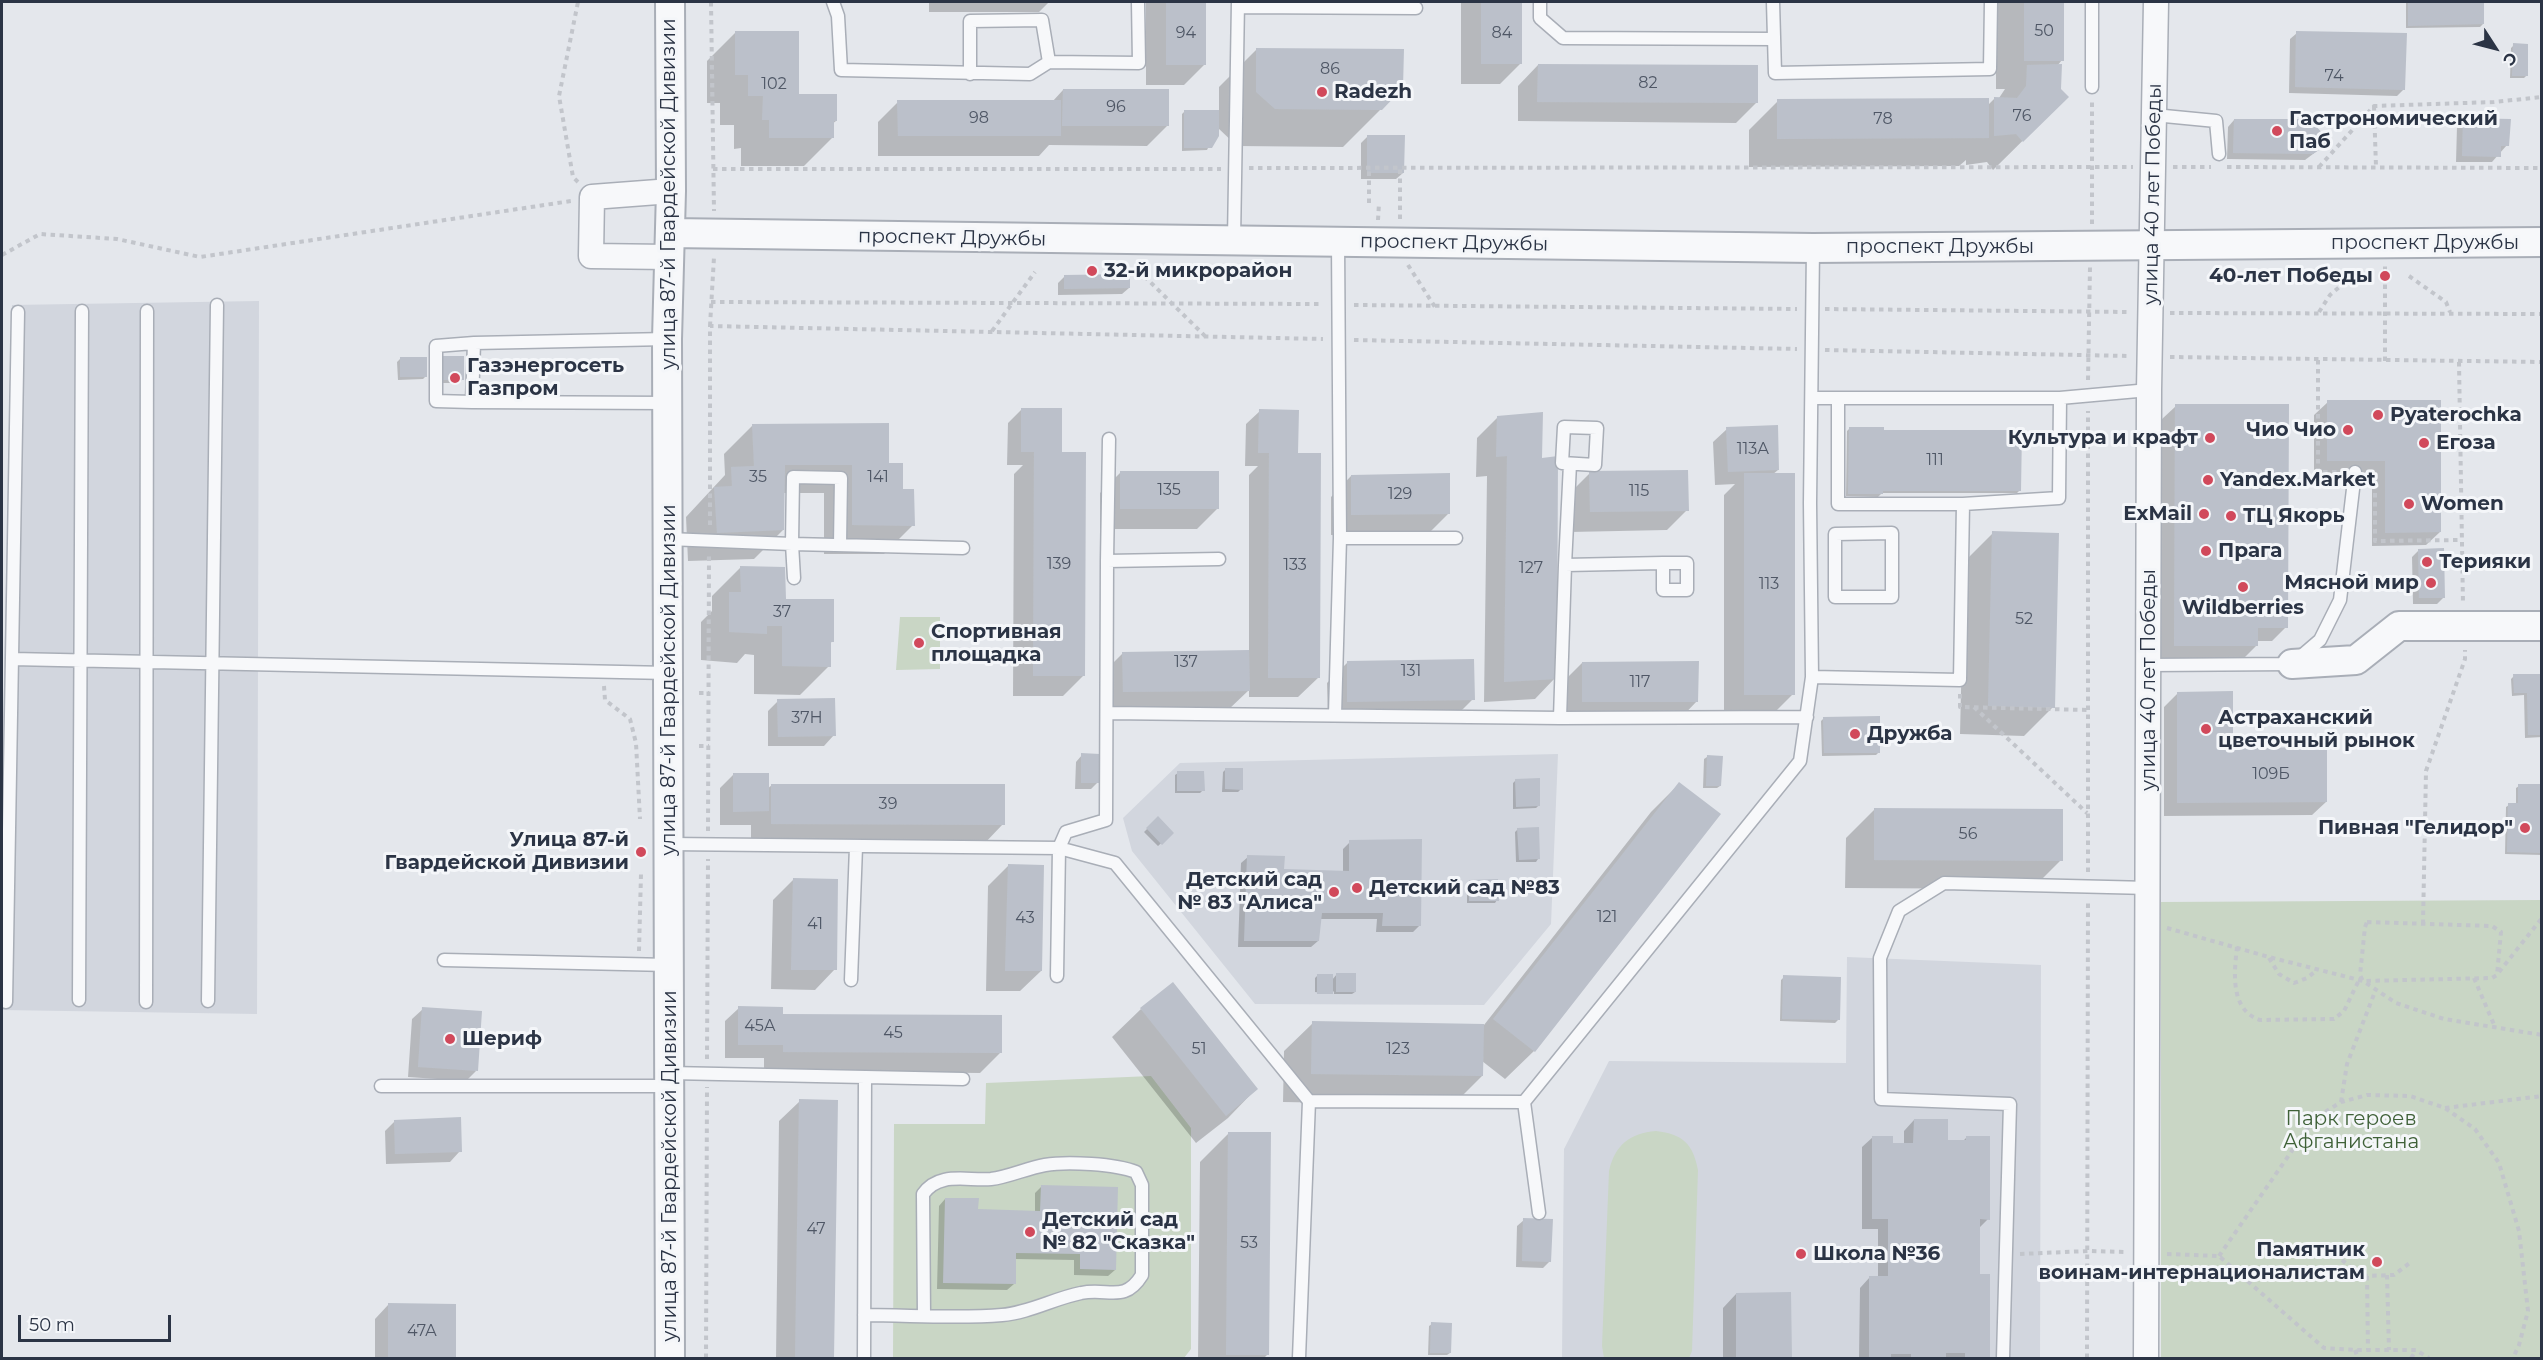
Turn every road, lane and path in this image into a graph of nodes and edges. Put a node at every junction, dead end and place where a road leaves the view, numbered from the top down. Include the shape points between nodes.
1 (578, 2) edge
2 (670, 2) edge
3 (711, 2) edge
4 (833, 2) edge
5 (1138, 2) edge
6 (1540, 2) edge
7 (1773, 2) edge
8 (1991, 2) edge
9 (2092, 2) edge
10 (2156, 2) edge
11 (1238, 4) edge
12 (1416, 8) dead end
13 (1774, 39) junction
14 (1049, 62) junction
15 (970, 74) junction
16 (2092, 87) joint
17 (2541, 97) edge
18 (2374, 106) junction
19 (2154, 115) junction
20 (2219, 154) dead end
21 (2153, 167) junction
22 (2212, 167) dead end
23 (2224, 167) dead end
24 (2319, 167) junction
25 (2376, 167) junction
26 (1235, 168) junction
27 (1369, 168) junction
28 (2093, 168) junction
29 (2541, 168) edge
30 (713, 169) junction
31 (671, 191) junction
32 (592, 197) junction
33 (1369, 203) dead end
34 (715, 235) junction
35 (1234, 240) junction
36 (1338, 241) junction
37 (2541, 242) edge
38 (670, 245) junction
39 (2151, 245) junction
40 (2091, 246) junction
41 (1813, 248) junction
42 (2, 255) edge
43 (1138, 270) dead end
44 (1035, 272) dead end
45 (2347, 276) dead end
46 (2385, 276) dead end
47 (2409, 276) dead end
48 (711, 302) junction
49 (1013, 303) junction
50 (1172, 304) junction
51 (1338, 304) junction
52 (217, 305) dead end
53 (1812, 309) junction
54 (82, 310) dead end
55 (2088, 310) junction
56 (147, 311) dead end
57 (18, 312) dead end
58 (2319, 312) junction
59 (2386, 312) junction
60 (2450, 312) junction
61 (2151, 313) junction
62 (2541, 314) edge
63 (710, 326) dead end
64 (992, 332) dead end
65 (1206, 337) dead end
66 (667, 339) junction
67 (474, 342) junction
68 (2117, 356) dead end
69 (2150, 356) junction
70 (2385, 361) junction
71 (2541, 362) edge
72 (2150, 390) junction
73 (2088, 396) junction
74 (1812, 398) junction
75 (1838, 398) junction
76 (2060, 398) junction
77 (472, 402) junction
78 (667, 403) junction
79 (1109, 439) dead end
80 (1570, 464) dead end
81 (2355, 472) dead end
82 (1963, 504) junction
83 (1340, 538) junction
84 (1456, 538) dead end
85 (668, 539) junction
86 (1812, 543) junction
87 (792, 544) junction
88 (840, 544) junction
89 (1834, 544) junction
90 (963, 548) dead end
91 (1219, 560) dead end
92 (1107, 561) junction
93 (1663, 563) dead end
94 (1565, 565) junction
95 (794, 578) dead end
96 (2541, 626) edge
97 (12, 659) junction
98 (80, 660) junction
99 (146, 662) junction
100 (213, 663) junction
101 (2292, 664) junction
102 (2149, 665) junction
103 (604, 673) junction
104 (668, 673) junction
105 (1812, 677) junction
106 (1960, 680) junction
107 (699, 693) dead end
108 (709, 693) dead end
109 (1974, 707) junction
110 (2088, 710) junction
111 (1107, 713) junction
112 (1335, 715) junction
113 (1807, 717) junction
114 (1560, 718) junction
115 (699, 746) dead end
116 (709, 746) dead end
117 (2088, 813) junction
118 (640, 819) dead end
119 (669, 844) junction
120 (856, 847) junction
121 (1059, 848) junction
122 (641, 874) dead end
123 (2088, 886) junction
124 (2150, 888) junction
125 (2541, 918) edge
126 (2149, 923) junction
127 (2237, 947) junction
128 (2269, 957) junction
129 (444, 960) dead end
130 (639, 964) junction
131 (670, 965) junction
132 (2317, 970) junction
133 (2497, 975) junction
134 (1057, 976) dead end
135 (2474, 978) junction
136 (851, 980) dead end
137 (2361, 980) junction
138 (2376, 989) junction
139 (79, 1000) dead end
140 (208, 1001) dead end
141 (6, 1002) dead end
142 (146, 1002) dead end
143 (2496, 1027) junction
144 (2541, 1035) edge
145 (865, 1077) junction
146 (963, 1079) dead end
147 (670, 1080) junction
148 (381, 1086) dead end
149 (2541, 1096) edge
150 (1308, 1101) junction
151 (1524, 1102) junction
152 (2341, 1102) junction
153 (2445, 1108) junction
154 (1539, 1213) dead end
155 (2088, 1251) junction
156 (2146, 1253) junction
157 (2006, 1255) junction
158 (2219, 1256) junction
159 (2342, 1260) dead end
160 (2411, 1262) dead end
161 (2387, 1275) junction
162 (2367, 1276) junction
163 (864, 1315) junction
164 (924, 1315) junction
165 (2355, 1350) junction
166 (2368, 1350) junction
167 (2389, 1350) junction
168 (2416, 1350) junction
169 (670, 1359) edge
170 (864, 1359) edge
171 (1299, 1359) edge
172 (2003, 1359) edge
173 (2088, 1359) edge
174 (2146, 1359) edge
175 (2358, 1359) edge
176 (2411, 1359) edge
177 (2429, 1359) edge
178 (2513, 1359) edge

1 - 32 path via 559,96 573,177
2 - 31 street, улица 87-й Гвардейской Дивизии
3 - 30 path
4 - 15 lane via 838,16 841,70
5 - 14 lane via 1139,63
6 - 13 lane via 1540,18 1563,38
7 - 13 lane
8 - 13 lane via 1990,69 1775,73
9 - 16 lane
10 - 19 street, улица 40 лет Победы
11 - 12 lane
11 - 26 lane
14 - 15 lane via 1030,74
14 - 15 lane via 1042,20 970,21
16 - 28 path
17 - 18 path
18 - 24 path
18 - 25 path
19 - 20 lane via 2216,121
19 - 21 street, улица 40 лет Победы
21 - 22 path
21 - 28 path
21 - 39 street, улица 40 лет Победы
23 - 24 path
24 - 25 path
25 - 29 path
26 - 27 path
26 - 30 path
26 - 35 lane
27 - 28 path
27 - 33 path
28 - 40 path
30 - 34 path
31 - 32 street
31 - 38 street, улица 87-й Гвардейской Дивизии
32 - 38 street via 591,256
32 - 42 path via 200,257 117,239 40,234
34 - 35 street, проспект Дружбы
34 - 38 street, проспект Дружбы
34 - 48 path
35 - 36 street, проспект Дружбы
36 - 41 street, проспект Дружбы
36 - 51 lane
37 - 39 street, проспект Дружбы
38 - 66 street, улица 87-й Гвардейской Дивизии
39 - 40 street, проспект Дружбы
39 - 61 street, улица 40 лет Победы
40 - 41 street, проспект Дружбы
40 - 55 path
41 - 53 lane
43 - 50 path
44 - 49 path
45 - 58 path
46 - 59 path
47 - 60 path via 2446,302
48 - 49 path
48 - 63 path
49 - 50 path
49 - 64 path
50 - 51 path
50 - 65 path
51 - 53 path
51 - 83 lane
52 - 100 lane
53 - 55 path
53 - 74 lane
54 - 98 lane
55 - 61 path
55 - 73 path
56 - 99 lane
57 - 97 lane
58 - 59 path
58 - 61 path
59 - 60 path
59 - 70 path
60 - 62 path
61 - 69 street, улица 40 лет Победы
66 - 67 lane
66 - 78 street, улица 87-й Гвардейской Дивизии
67 - 77 lane
67 - 77 lane via 436,346 436,401
68 - 69 path
69 - 70 path
69 - 72 street, улица 40 лет Победы
70 - 71 path
72 - 73 lane
72 - 102 street, улица 40 лет Победы
73 - 76 lane
73 - 110 path
74 - 75 lane
74 - 86 lane
75 - 76 lane
75 - 82 lane via 1838,504
76 - 82 lane via 2059,498
77 - 78 lane
78 - 85 street, улица 87-й Гвардейской Дивизии
79 - 92 lane
80 - 94 lane
81 - 101 lane via 2340,600 2320,640
82 - 106 lane
83 - 84 lane
83 - 112 lane
85 - 87 lane
85 - 104 street, улица 87-й Гвардейской Дивизии
86 - 89 lane
86 - 105 lane
87 - 88 lane
87 - 88 lane via 793,477 841,478
87 - 95 lane
88 - 90 lane
89 - 89 lane via 1835,534 1892,533 1892,597 1835,597
91 - 92 lane
92 - 111 lane
93 - 94 lane
94 - 114 lane
96 - 101 street via 2399,626 2356,660
97 - 98 lane
97 - 141 lane
98 - 99 lane
98 - 139 lane
99 - 100 lane
99 - 142 lane
100 - 103 lane
100 - 140 lane
101 - 102 lane
102 - 124 street, улица 40 лет Победы
103 - 104 lane
103 - 118 path via 605,700 630,719 634,735
104 - 119 street, улица 87-й Гвардейской Дивизии
105 - 106 lane
105 - 113 lane
106 - 109 path via 1960,706
107 - 108 path
109 - 110 path
109 - 117 path
110 - 117 path
111 - 112 lane
111 - 121 lane via 1106,820 1066,832
112 - 114 lane
113 - 114 lane
113 - 151 lane via 1800,761
115 - 116 path
117 - 123 path
119 - 120 lane
119 - 131 street, улица 87-й Гвардейской Дивизии
120 - 121 lane
120 - 136 lane
121 - 134 lane
121 - 150 lane via 1115,863
122 - 130 path
123 - 124 lane
123 - 155 path
123 - 157 lane via 1944,883 1899,911 1880,958 1881,1099 2010,1104
124 - 126 street, улица 40 лет Победы
125 - 133 path
126 - 127 path
126 - 156 street, улица 40 лет Победы
127 - 128 path
127 - 137 path via 2235,984 2241,1007 2260,1020 2334,1019 2344,1011
128 - 132 path
128 - 132 path via 2278,974 2294,983
129 - 130 lane
130 - 131 lane
131 - 147 street, улица 87-й Гвардейской Дивизии
132 - 137 path
133 - 135 path
133 - 137 path via 2502,932 2499,928 2367,922
135 - 137 path
135 - 143 path
137 - 138 path
138 - 143 path via 2396,1003 2424,1012
138 - 152 path via 2348,1064
143 - 144 path
145 - 146 lane
145 - 147 lane
145 - 163 lane
147 - 148 lane
147 - 169 street, улица 87-й Гвардейской Дивизии
149 - 153 path
150 - 151 lane
150 - 171 lane
151 - 154 lane
152 - 153 path via 2367,1095 2410,1096
152 - 158 path via 2314,1119
153 - 178 path via 2475,1129 2499,1162 2519,1231 2528,1311
155 - 156 path
155 - 157 path
155 - 173 path
156 - 158 path
156 - 174 street, улица 40 лет Победы
157 - 172 lane
158 - 165 path via 2324,1348
159 - 162 path via 2361,1276
160 - 161 path via 2394,1275
161 - 162 path
161 - 167 path
162 - 166 path
163 - 164 lane
163 - 170 lane
164 - 164 lane via 1004,1315 1083,1292 1120,1293 1134,1287 1142,1275 1142,1185 1136,1172 1121,1166 1047,1164 993,1179 941,1179 930,1184 923,1194
165 - 166 path
165 - 175 path
166 - 167 path
167 - 168 path
168 - 176 path
168 - 177 path

